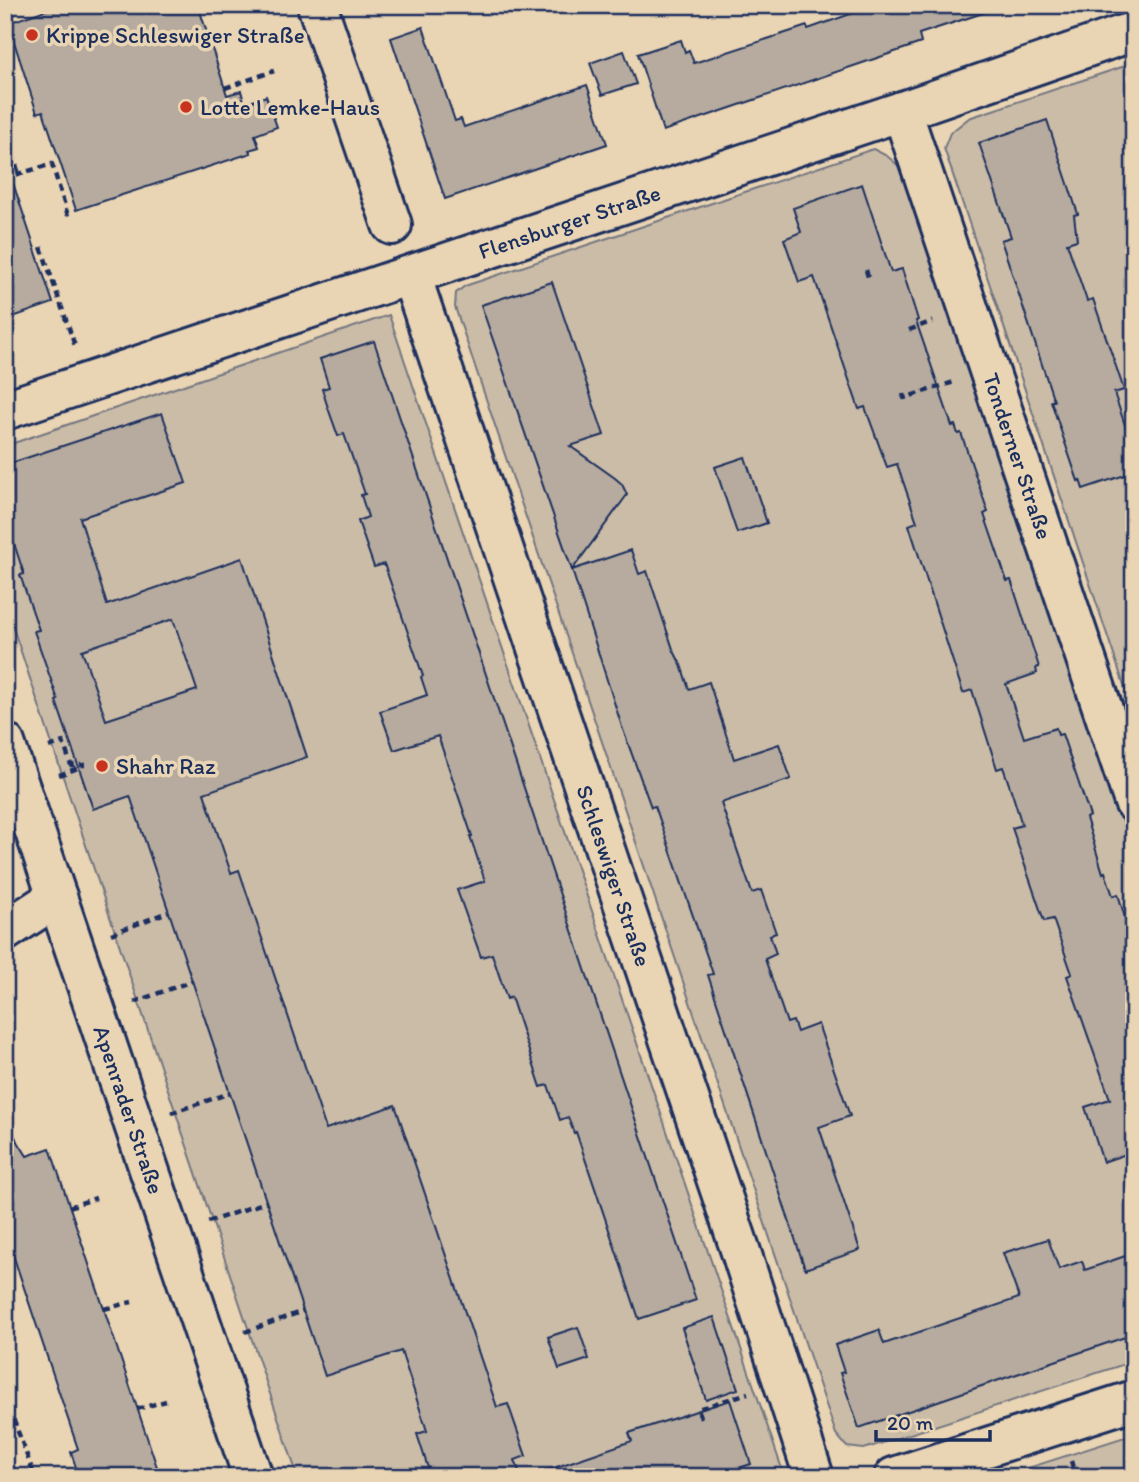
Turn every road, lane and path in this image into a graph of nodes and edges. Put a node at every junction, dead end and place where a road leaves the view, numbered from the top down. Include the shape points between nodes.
1 (317, 5) edge
2 (1134, 30) edge
3 (274, 71) dead end
4 (225, 88) dead end
5 (902, 111) junction
6 (5, 131) edge
7 (19, 174) junction
8 (5, 178) edge
9 (69, 219) dead end
10 (392, 225) dead end
11 (41, 247) dead end
12 (866, 270) dead end
13 (411, 275) junction
14 (869, 280) dead end
15 (964, 379) dead end
16 (88, 383) junction
17 (903, 394) dead end
18 (5, 410) edge
19 (5, 743) edge
20 (49, 747) dead end
21 (59, 775) dead end
22 (1134, 802) edge
23 (57, 897) junction
24 (169, 912) dead end
25 (5, 931) edge
26 (111, 934) dead end
27 (192, 981) dead end
28 (134, 1002) dead end
29 (230, 1093) dead end
30 (171, 1113) dead end
31 (96, 1198) dead end
32 (266, 1202) dead end
33 (69, 1207) dead end
34 (208, 1222) dead end
35 (132, 1302) dead end
36 (104, 1310) dead end
37 (303, 1311) dead end
38 (243, 1332) dead end
39 (756, 1390) dead end
40 (5, 1397) edge
41 (1134, 1400) edge
42 (166, 1401) dead end
43 (137, 1409) dead end
44 (701, 1418) dead end
45 (35, 1477) edge
46 (253, 1477) edge
47 (814, 1477) edge
48 (894, 1477) edge

1 - 10 street
2 - 5 street, Flensburger Straße
3 - 4 path
5 - 13 street, Flensburger Straße
5 - 22 street, Tonderner Straße
6 - 7 path
7 - 8 path
7 - 9 path via 52,164
11 - 16 path
12 - 14 path
13 - 16 street, Flensburger Straße
13 - 47 street, Schleswiger Straße
15 - 17 path via 904,398
16 - 18 street, Flensburger Straße
19 - 23 street, Apenrader Straße
20 - 21 path via 63,742 71,765 85,765
23 - 25 street
23 - 46 street, Apenrader Straße
24 - 26 path
27 - 28 path
29 - 30 path
31 - 33 path
32 - 34 path
35 - 36 path
37 - 38 path
39 - 44 path via 698,1409
40 - 45 path
41 - 48 street
42 - 43 path

